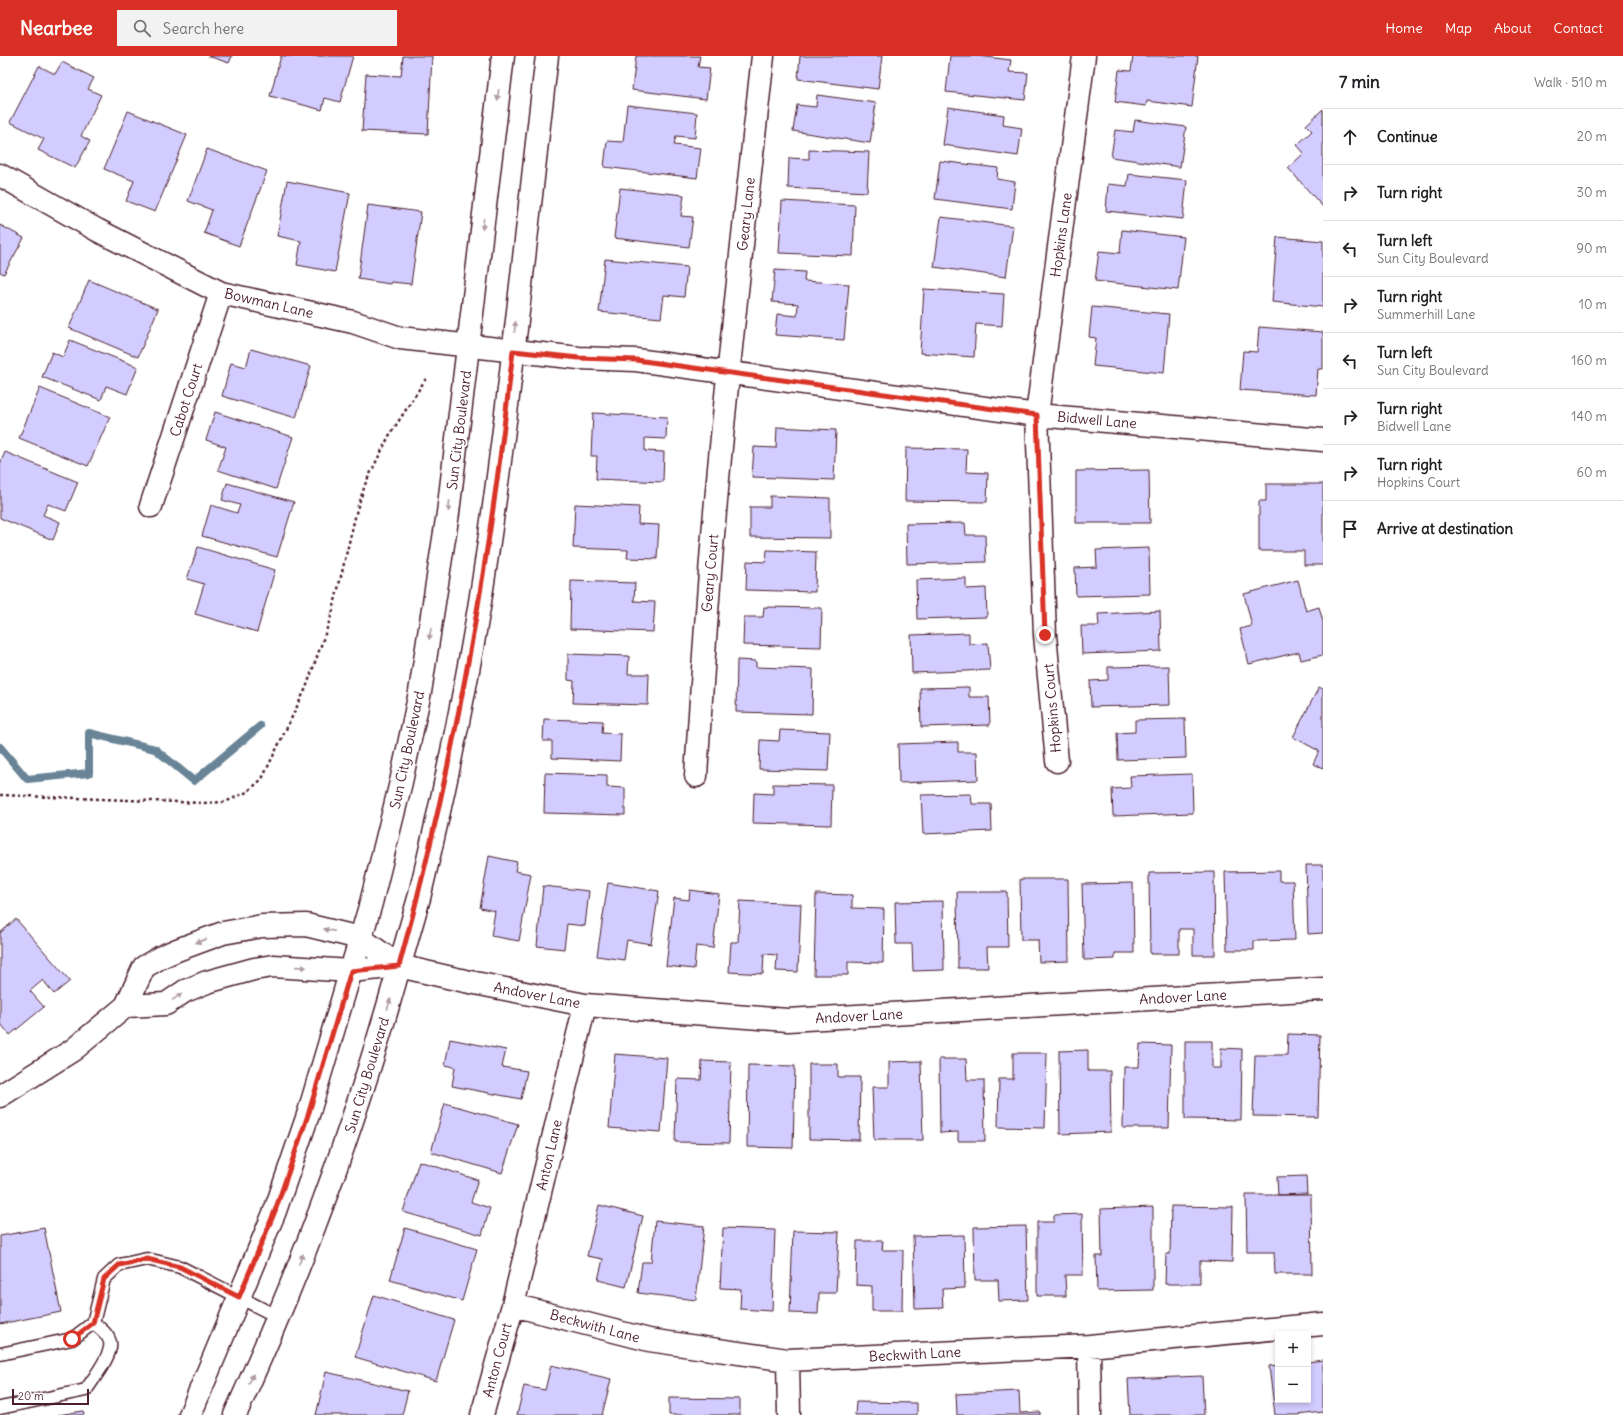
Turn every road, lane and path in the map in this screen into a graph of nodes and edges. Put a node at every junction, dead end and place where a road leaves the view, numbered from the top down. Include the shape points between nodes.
1 (503, 56) edge
2 (547, 56) edge
3 (763, 56) edge
4 (1084, 56) edge
5 (0, 175) edge
6 (221, 294) junction
7 (469, 346) junction
8 (491, 348) joint
9 (513, 351) junction
10 (728, 371) junction
11 (427, 377) dead end
12 (1037, 415) junction
13 (1323, 440) edge
14 (152, 506) dead end
15 (1057, 761) dead end
16 (696, 776) dead end
17 (0, 795) edge
18 (360, 938) junction
19 (399, 966) junction
20 (351, 971) junction
21 (1323, 989) edge
22 (585, 1005) junction
23 (126, 1006) junction
24 (0, 1096) edge
25 (239, 1297) junction
26 (513, 1305) junction
27 (278, 1317) junction
28 (93, 1323) junction
29 (1323, 1324) edge
30 (1089, 1346) junction
31 (0, 1354) edge
32 (788, 1360) junction
33 (0, 1408) edge
34 (190, 1415) edge
35 (235, 1415) edge
36 (482, 1415) edge
37 (789, 1415) edge
38 (1090, 1415) edge

1 -> 7 street, Sun City Boulevard
9 -> 2 street, Sun City Boulevard
3 - 10 street, Geary Lane
4 - 12 street, Hopkins Lane
5 - 6 street, Bowman Lane via 97,230
6 - 7 street, Bowman Lane via 353,322 400,338
6 - 14 street, Cabot Court
7 - 8 street, Bowman Lane
7 -> 18 street, Sun City Boulevard via 448,514 420,692 401,782
8 - 9 street, Bidwell Lane
9 - 10 street, Bidwell Lane via 579,358 636,360
9 - 19 street, Sun City Boulevard via 503,440 462,699 418,899
10 - 12 street, Bidwell Lane
10 - 16 street, Geary Court
11 - 17 path via 389,436 366,482 332,614 306,688 262,779 247,792 225,802
12 - 13 street, Bidwell Lane
12 - 15 street, Hopkins Court via 1045,635
18 - 19 street
18 - 20 street, Sun City Boulevard
18 -> 23 street via 306,925 262,926 223,933 177,950 144,967
19 - 20 street
19 - 22 street, Andover Lane
27 -> 19 street, Sun City Boulevard via 351,1125
23 -> 20 street via 166,1004 185,991 207,982 273,966
20 - 25 street, Sun City Boulevard via 309,1112 275,1211
21 - 22 street, Andover Lane via 788,1020
22 - 26 street, Anton Lane
23 - 24 street via 73,1050
25 - 27 lane
25 - 28 lane via 180,1267 147,1259 119,1265 104,1279
25 - 34 street, Sun City Boulevard
26 - 32 street, Beckwith Lane via 649,1340
26 - 36 street, Anton Court
35 -> 27 street, Sun City Boulevard
28 - 31 lane via 72,1339
28 - 33 lane via 110,1341 110,1352 86,1390
29 - 30 street, Beckwith Lane
30 - 32 street, Beckwith Lane
30 - 38 street
32 - 37 street

